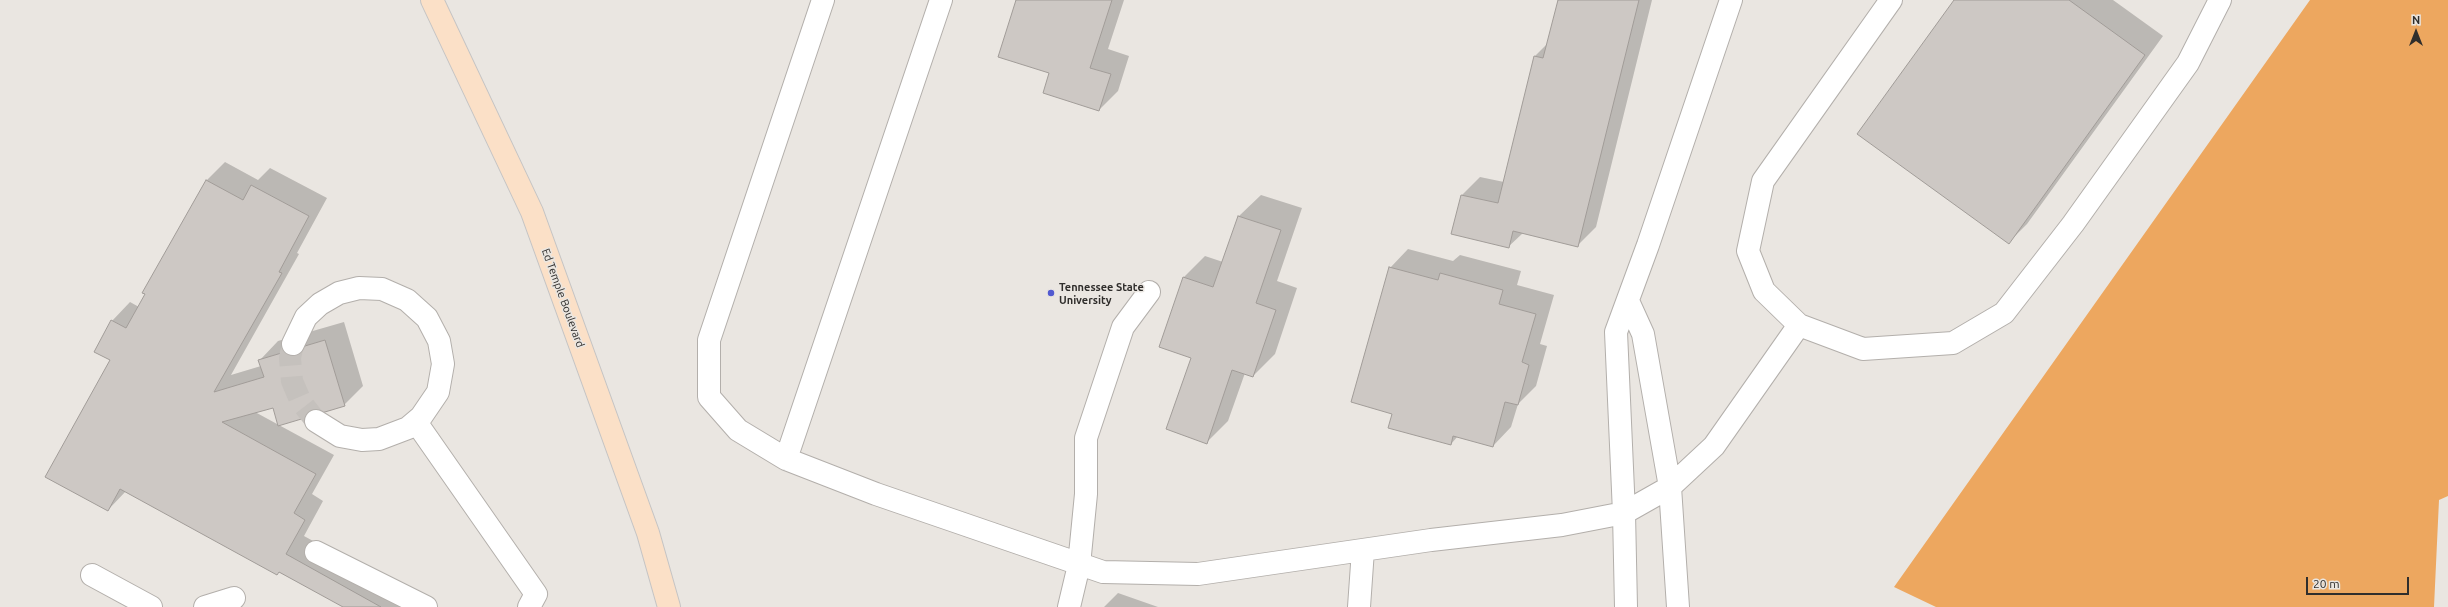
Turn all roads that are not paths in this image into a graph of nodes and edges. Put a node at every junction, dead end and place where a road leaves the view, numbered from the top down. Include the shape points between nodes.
1 (432, 0) edge
2 (823, 0) edge
3 (941, 0) edge
4 (1731, 0) edge
5 (1891, 0) edge
6 (2220, 0) edge
7 (1149, 292) dead end
8 (1628, 301) junction
9 (1799, 325) junction
10 (293, 344) tunnel mouth
11 (316, 421) tunnel mouth
12 (416, 422) junction
13 (786, 459) junction
14 (1670, 487) junction
15 (1624, 513) junction
16 (1363, 550) junction
17 (316, 552) dead end
18 (1080, 565) junction
19 (92, 575) dead end
20 (234, 598) dead end
21 (151, 607) edge
22 (205, 607) edge
23 (426, 607) edge
24 (529, 607) edge
25 (669, 607) edge
26 (1069, 607) edge
27 (1359, 607) edge
28 (1626, 607) edge
29 (1678, 607) edge

1 - 25 main road, Ed Temple Boulevard via 532,212 648,533
2 - 13 lane via 710,340 710,397 738,430
3 - 13 lane
4 - 8 lane
5 - 9 lane via 1763,181 1748,250 1764,290
6 - 9 lane via 2188,63 2073,224 2004,313 1953,343 1863,349
7 - 18 lane via 1123,327 1086,438 1086,494
8 - 14 lane via 1643,334
8 - 15 lane via 1616,332
9 - 14 lane via 1714,446
10 - 12 lane via 300,327 313,310 338,293 359,288 374,288 407,300 420,310 432,326 439,341 443,364 438,392 429,408
11 - 12 lane via 340,436 370,440 399,433
12 - 24 lane via 536,594
13 - 18 lane via 876,494
14 - 15 lane
14 - 29 lane
15 - 16 lane via 1562,525
15 - 28 lane
16 - 18 lane via 1198,574 1103,572
16 - 27 lane
17 - 23 lane
18 - 26 lane
19 - 21 lane
20 - 22 lane

